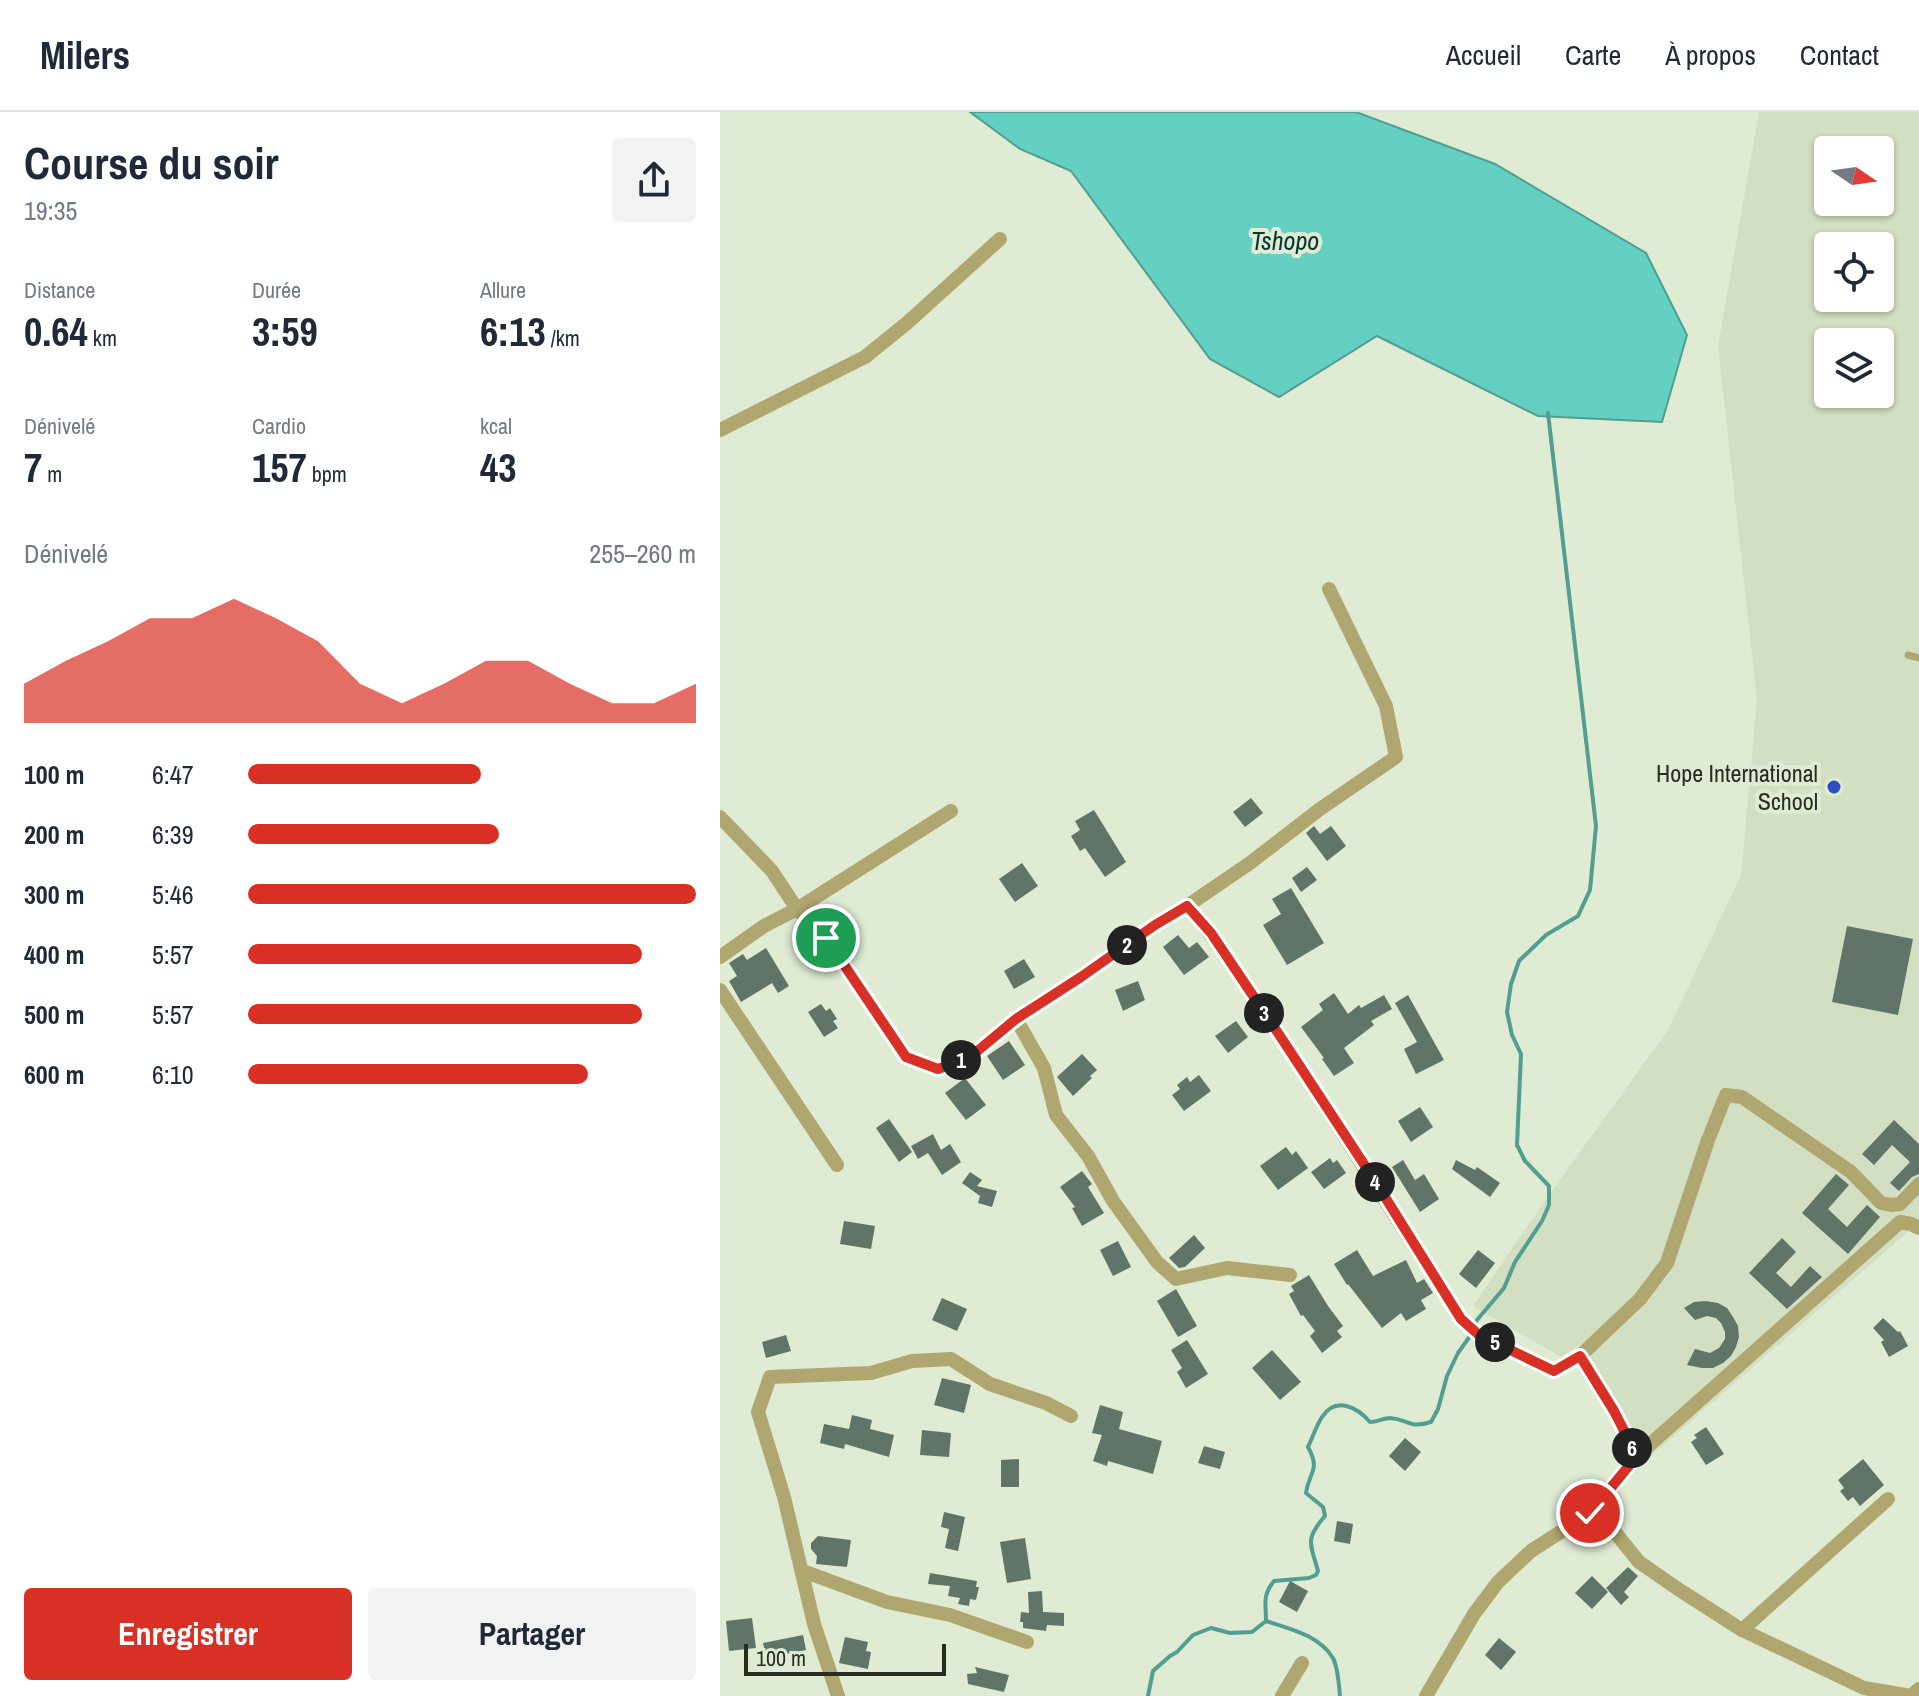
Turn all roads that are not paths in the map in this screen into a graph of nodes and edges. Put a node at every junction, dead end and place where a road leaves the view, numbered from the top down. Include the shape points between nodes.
1 (1000, 239) dead end
2 (720, 430) edge
3 (1329, 589) dead end
4 (1908, 655) dead end
5 (1919, 658) edge
6 (951, 811) dead end
7 (720, 817) edge
8 (1187, 906) junction
9 (797, 909) junction
10 (720, 957) edge
11 (720, 990) edge
12 (1016, 1019) junction
13 (837, 1165) dead end
14 (1919, 1184) edge
15 (1919, 1228) edge
16 (1290, 1275) dead end
17 (1580, 1356) junction
18 (1071, 1416) dead end
19 (1637, 1456) junction
20 (1888, 1499) dead end
21 (1590, 1513) junction
22 (803, 1571) junction
23 (1742, 1630) junction
24 (1027, 1642) dead end
25 (1302, 1663) dead end
26 (1919, 1689) edge
27 (838, 1696) edge
28 (1282, 1696) edge
29 (1426, 1696) edge

1 - 2 street via 865,357
3 - 8 street via 1386,706 1396,757
4 - 5 lane
6 - 9 street
7 - 9 street via 772,871
8 - 12 street
8 - 17 street via 1268,1018 1461,1319 1479,1335 1554,1371
9 - 10 street
9 - 12 street via 826,938 906,1057 938,1069 969,1058
11 - 13 street
12 - 16 street via 1044,1068 1056,1115 1157,1262 1176,1279 1227,1268
14 - 17 street via 1900,1204 1881,1203 1851,1172 1742,1097 1726,1095 1667,1263 1640,1299
15 - 19 street via 1900,1222
17 - 19 street
18 - 22 street via 990,1384 951,1359 912,1361 871,1373 770,1377 758,1412
19 - 21 street
20 - 23 street
21 - 23 street via 1610,1526 1639,1562
21 - 29 street via 1531,1551 1498,1582
22 - 24 street via 887,1602 950,1615
22 - 27 street
23 - 26 street via 1864,1688 1911,1696
25 - 28 street

